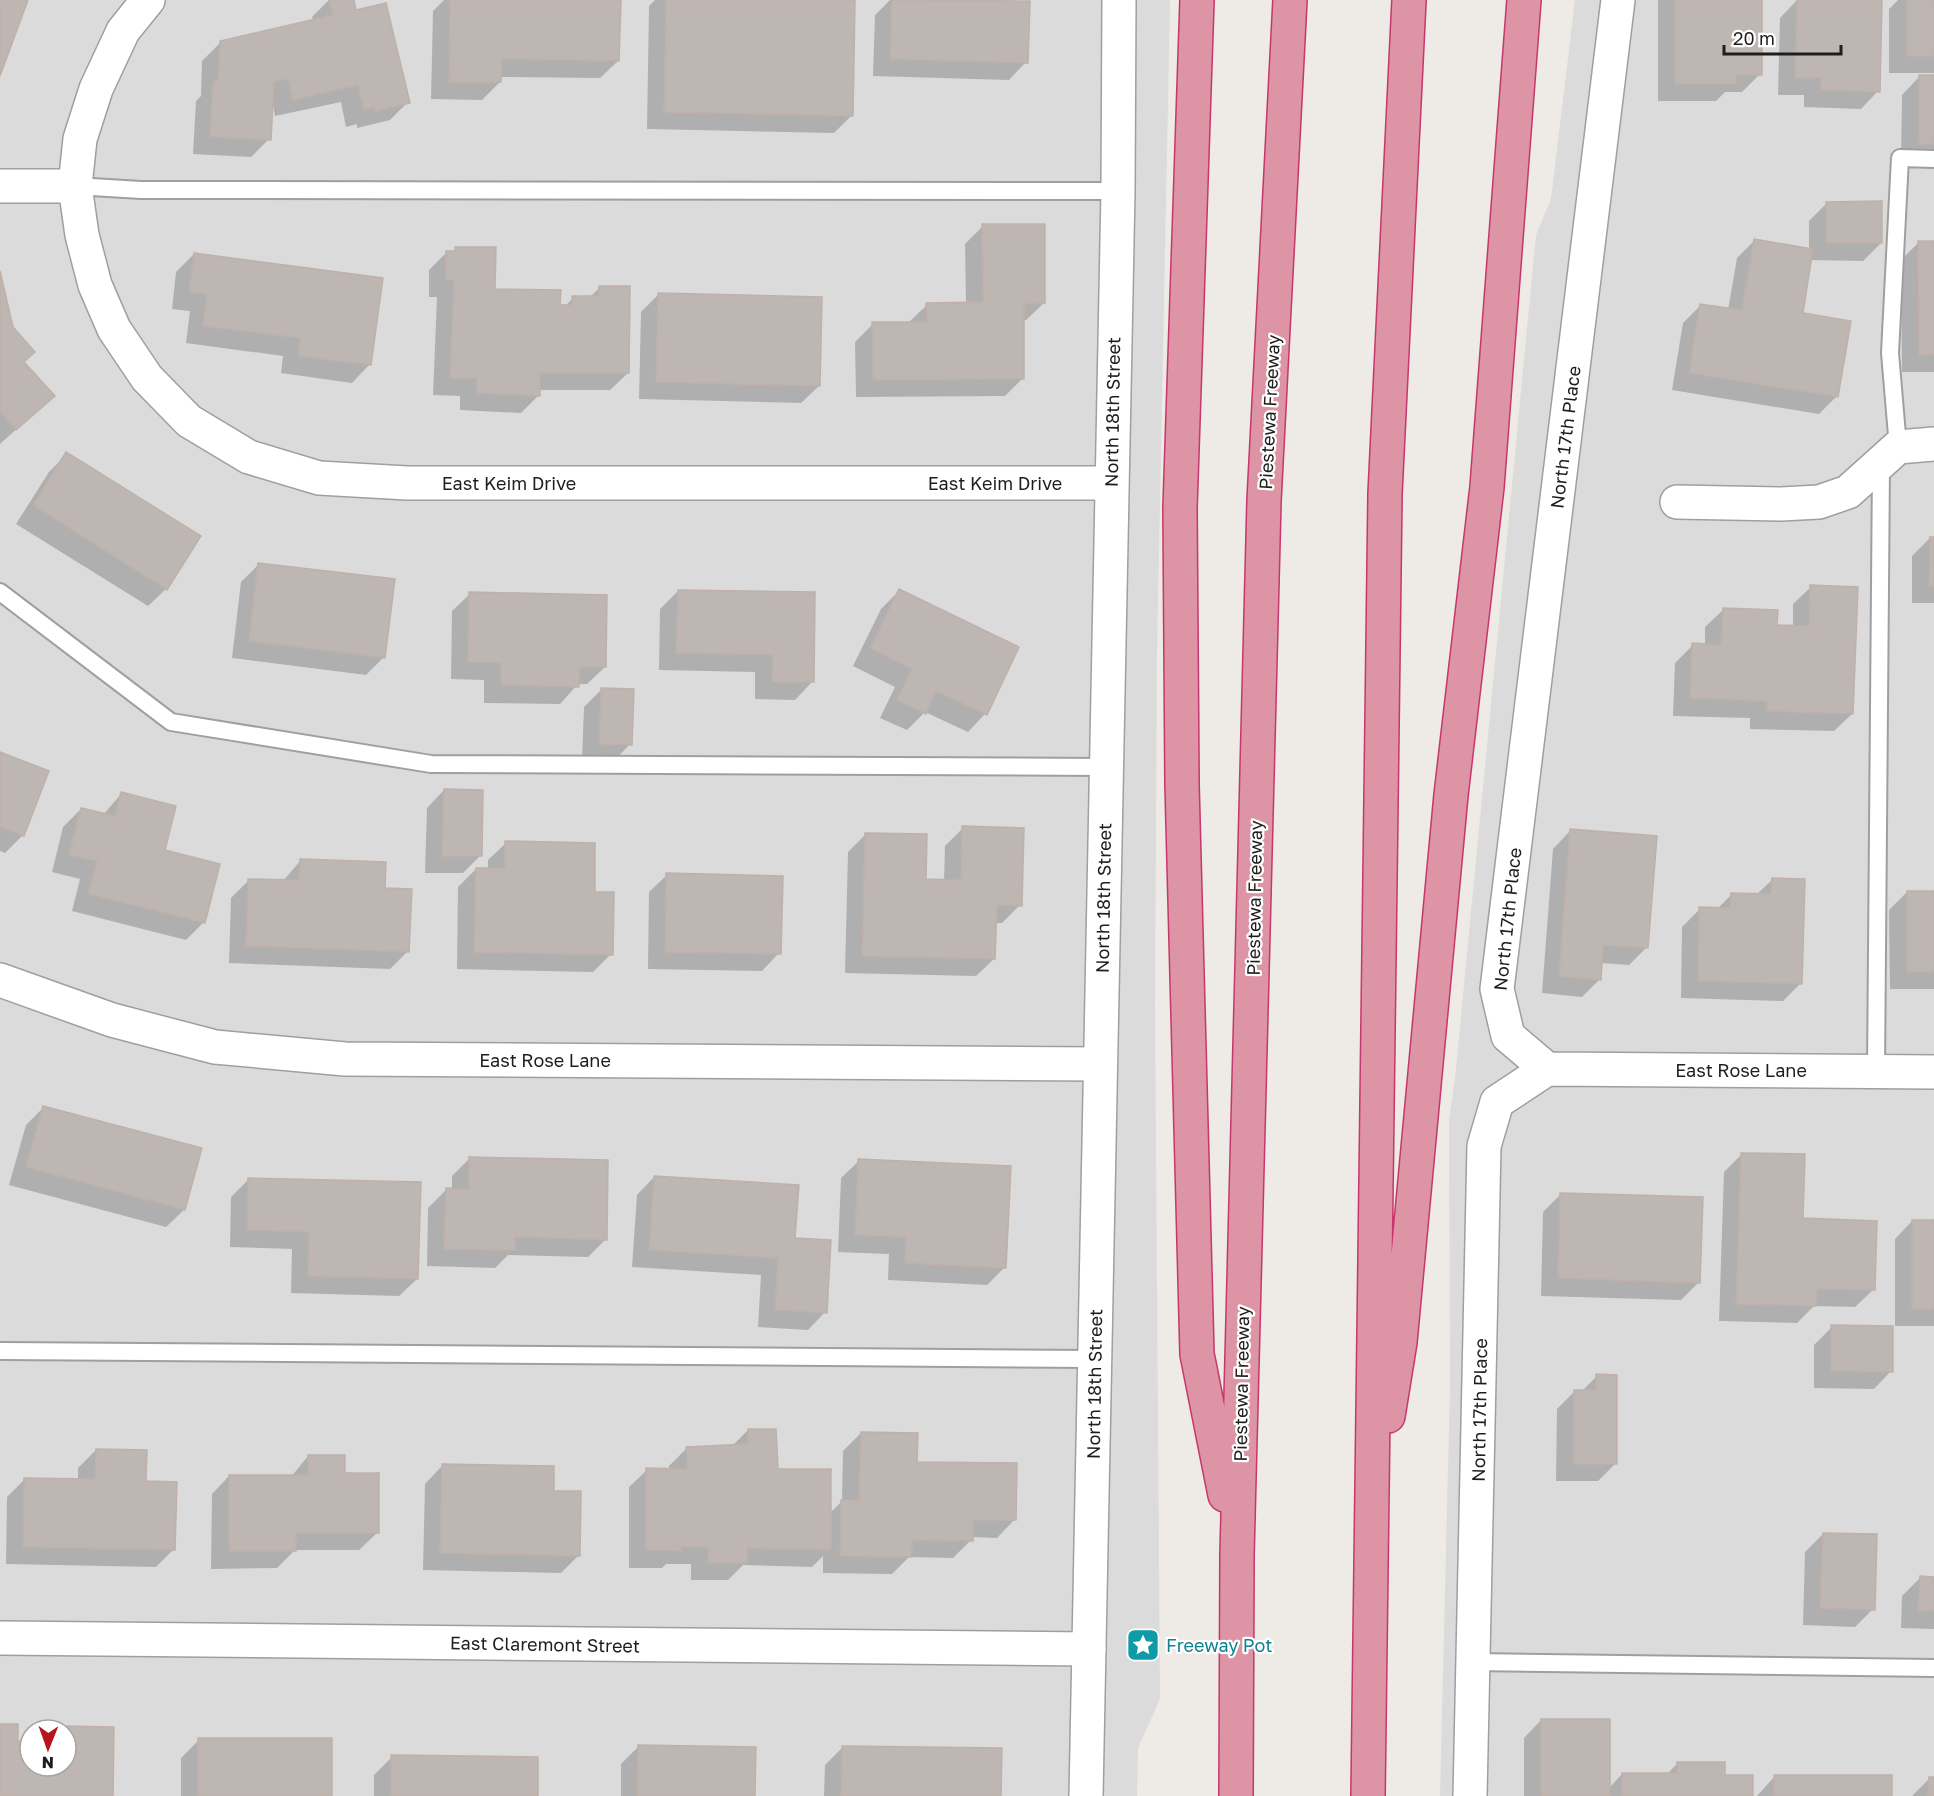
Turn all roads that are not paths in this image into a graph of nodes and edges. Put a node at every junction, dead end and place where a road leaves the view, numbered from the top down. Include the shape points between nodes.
1 (148, 0) edge
2 (1119, 0) edge
3 (1197, 0) edge
4 (1290, 0) edge
5 (1409, 0) edge
6 (1524, 0) edge
7 (1618, 0) edge
8 (1934, 159) edge
9 (0, 186) edge
10 (75, 186) junction
11 (1118, 191) junction
12 (1934, 444) edge
13 (1890, 456) junction
14 (1111, 483) junction
15 (1677, 502) dead end
16 (0, 592) edge
17 (1105, 767) junction
18 (0, 980) edge
19 (1100, 1064) junction
20 (1547, 1069) junction
21 (1876, 1071) junction
22 (1934, 1072) edge
23 (0, 1351) edge
24 (1094, 1359) junction
25 (1370, 1527) junction
26 (1237, 1555) junction
27 (0, 1638) edge
28 (1089, 1650) junction
29 (1473, 1662) junction
30 (1934, 1668) edge
31 (1086, 1796) edge
32 (1236, 1796) edge
33 (1368, 1796) edge
34 (1470, 1796) edge

1 - 10 street, East Keim Drive via 123,31 96,89 80,139
2 - 11 street, North 18th Street
3 - 26 highway via 1180,508 1182,795 1197,1354
4 - 26 highway, Piestewa Freeway via 1264,501
5 - 25 highway via 1385,494
6 - 25 highway via 1487,487 1451,795 1400,1342
7 - 20 street, North 17th Place via 1497,989 1508,1036
8 - 13 lane via 1900,158 1890,353
9 - 10 street
10 - 11 lane via 141,190
10 - 14 street, East Keim Drive via 81,235 95,285 114,329 147,378 189,421 249,457 320,478 407,483
11 - 14 street, North 18th Street
12 - 13 street
13 - 15 street via 1848,492 1819,502
13 - 21 lane
14 - 17 street, North 18th Street
16 - 17 lane via 171,723 443,764
17 - 19 street, North 18th Street
18 - 19 street, East Rose Lane via 112,1020 215,1047 345,1059
19 - 24 street, North 18th Street
20 - 21 street, East Rose Lane
20 - 29 street, North 17th Place via 1497,1102 1484,1146
21 - 22 street, East Rose Lane
23 - 24 lane
24 - 28 street, North 18th Street
25 - 33 highway
26 - 32 highway, Piestewa Freeway
27 - 28 street, East Claremont Street
28 - 31 street, North 18th Street
29 - 30 lane
29 - 34 street, North 17th Place

